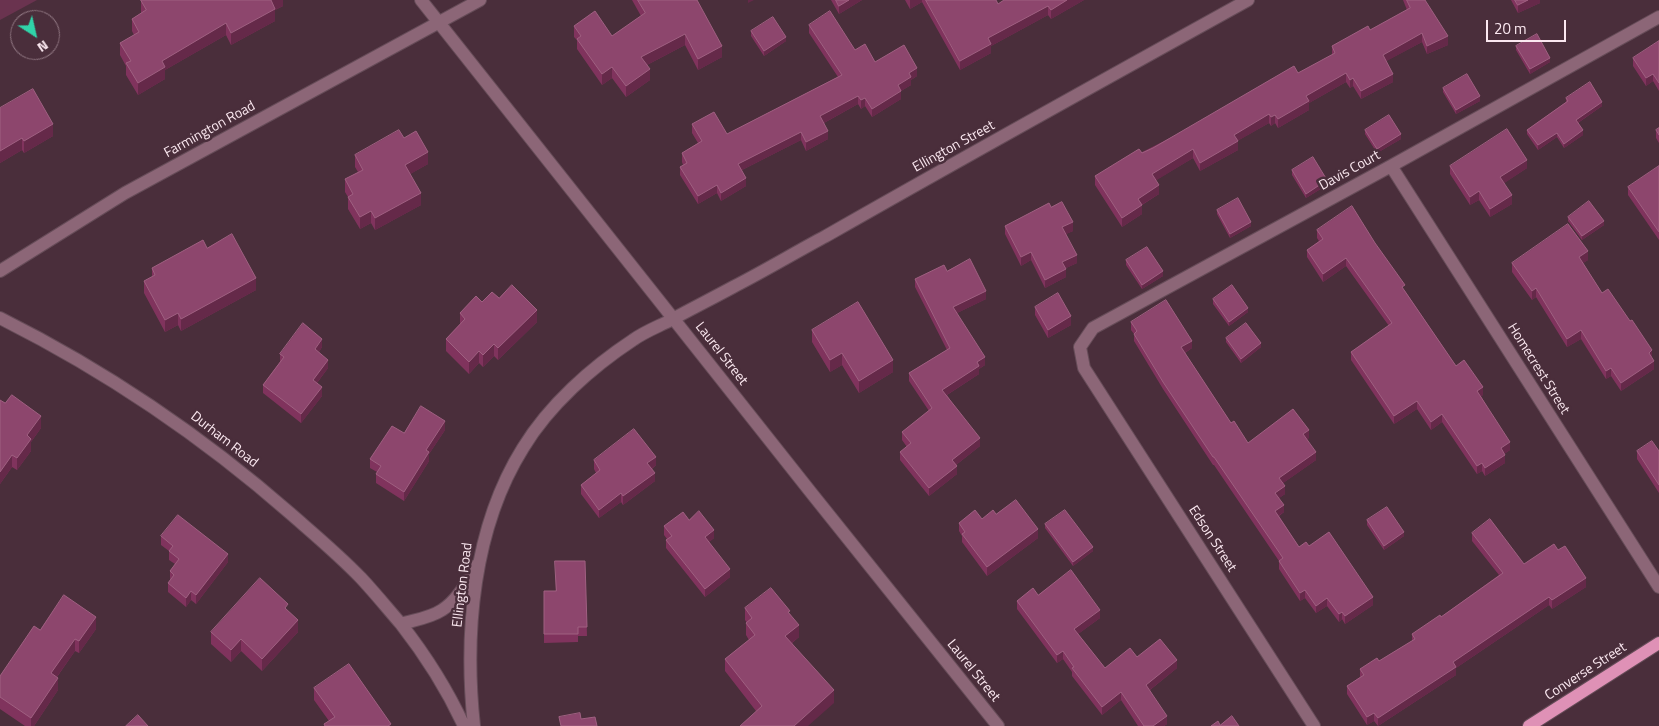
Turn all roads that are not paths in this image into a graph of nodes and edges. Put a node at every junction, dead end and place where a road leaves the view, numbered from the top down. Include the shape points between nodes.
1 (421, 0) edge
2 (480, 0) edge
3 (1248, 0) edge
4 (1659, 17) edge
5 (439, 23) junction
6 (1391, 166) junction
7 (0, 271) edge
8 (0, 318) edge
9 (673, 319) junction
10 (1084, 368) joint
11 (479, 562) junction
12 (1659, 587) edge
13 (401, 624) junction
14 (1659, 643) edge
15 (993, 724) edge
16 (464, 726) edge
17 (474, 726) edge
18 (1314, 726) edge
19 (1529, 726) edge

1 - 5 street, Laurel Street
2 - 5 street, Farmington Road
3 - 9 street, Ellington Street
4 - 6 street, Davis Court
5 - 7 street, Farmington Road via 125,193
5 - 9 street, Laurel Street
6 - 10 street, Davis Court via 1093,328 1080,347
6 - 12 street, Homecrest Street
8 - 13 street, Durham Road via 99,371 218,453 325,544
9 - 11 street, Ellington Road via 622,348 583,379 544,418 523,446 504,481
9 - 15 street, Laurel Street
10 - 18 street, Edson Street
11 - 13 street via 456,596 442,610
11 - 17 street, Ellington Road via 472,621
13 - 16 street, Durham Road via 434,670
14 - 19 main road, Converse Street

